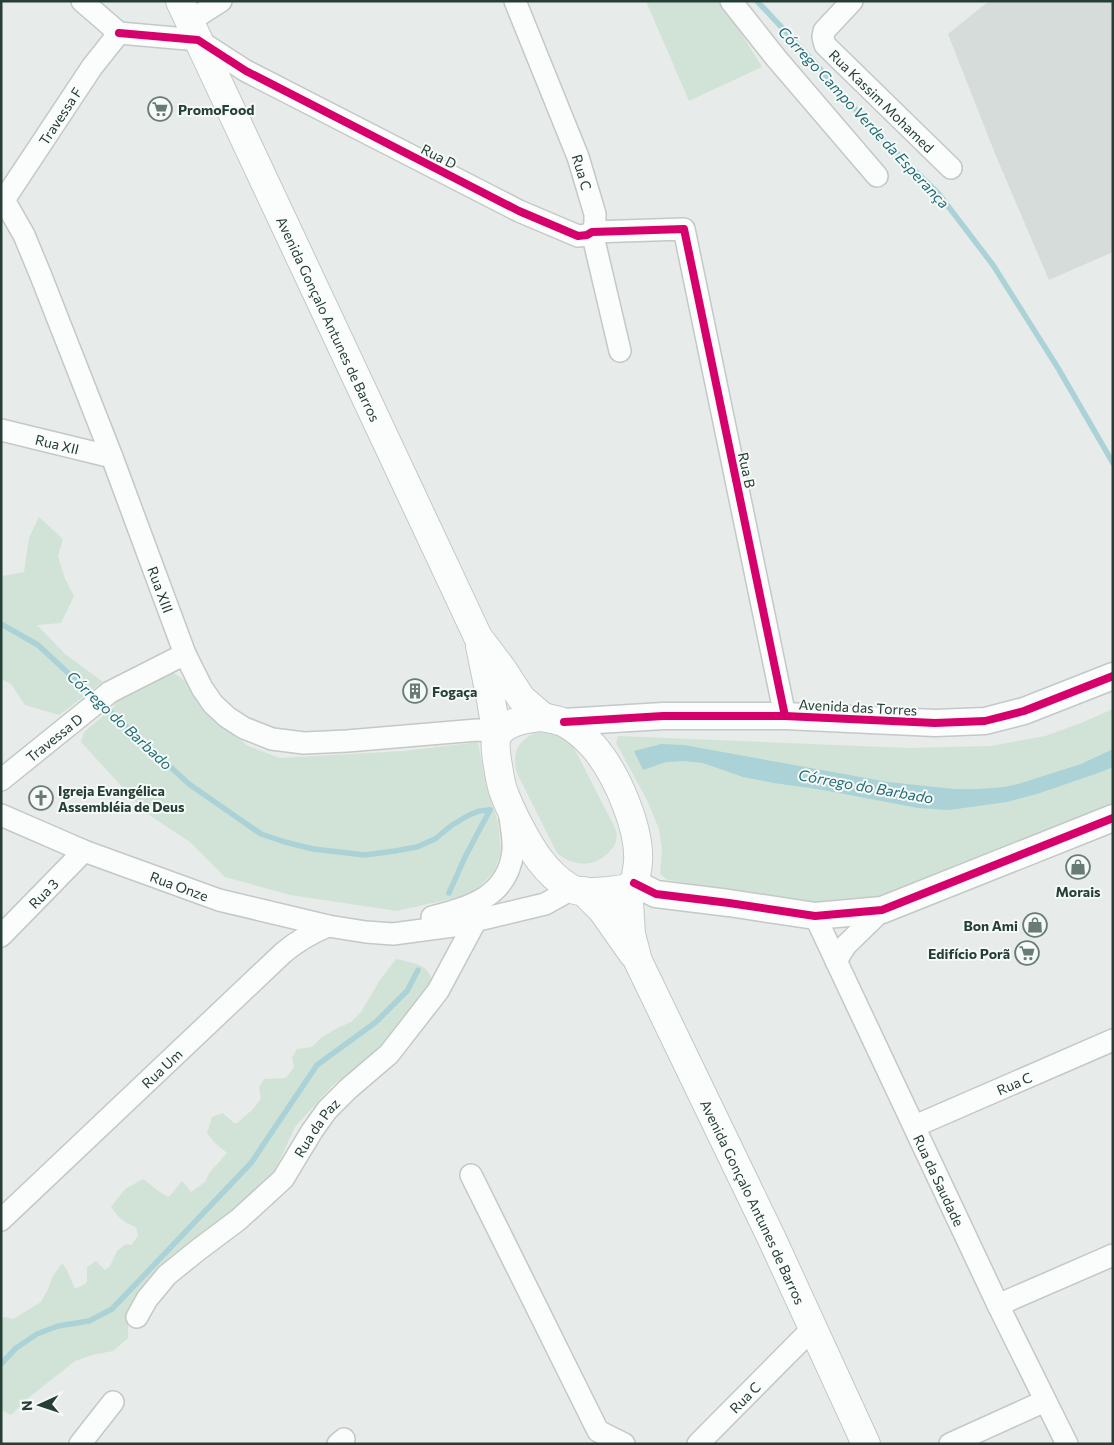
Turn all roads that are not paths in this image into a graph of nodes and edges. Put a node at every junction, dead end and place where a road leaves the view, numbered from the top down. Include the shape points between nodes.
1 (82, 1) edge
2 (221, 1) edge
3 (515, 1) edge
4 (731, 1) edge
5 (848, 3) edge
6 (189, 21) edge
7 (119, 33) junction
8 (951, 168) dead end
9 (877, 176) dead end
10 (2, 199) edge
11 (684, 229) joint
12 (592, 232) junction
13 (620, 351) dead end
14 (1, 430) edge
15 (112, 457) junction
16 (478, 637) junction
17 (186, 654) junction
18 (1113, 676) edge
19 (785, 716) junction
20 (554, 720) junction
21 (497, 736) junction
22 (1, 780) edge
23 (509, 804) junction
24 (1, 815) edge
25 (1113, 818) edge
26 (84, 851) junction
27 (631, 885) junction
28 (577, 890) junction
29 (882, 910) junction
30 (814, 916) junction
31 (475, 922) junction
32 (328, 926) junction
33 (366, 932) junction
34 (1, 936) edge
35 (836, 961) junction
36 (638, 962) junction
37 (1113, 1040) edge
38 (915, 1126) junction
39 (471, 1175) dead end
40 (1, 1220) edge
41 (1113, 1255) edge
42 (998, 1305) junction
43 (137, 1317) dead end
44 (812, 1329) junction
45 (1045, 1401) junction
46 (113, 1402) dead end
47 (80, 1444) edge
48 (624, 1444) edge
49 (698, 1444) edge
50 (866, 1444) edge
51 (950, 1444) edge
52 (1067, 1444) edge

1 - 7 street
2 - 6 street
3 - 12 street, Rua C via 578,157 595,214
4 - 9 street
5 - 8 street, Rua Kassim Mohamed via 824,31 825,45
6 - 7 street
6 - 12 street, Rua D via 246,71 519,211 578,236
6 - 16 main road, Avenida Gonçalo Antunes de Barros
7 - 10 street, Travessa F
10 - 15 street, Rua XIII via 28,244
11 - 12 street, Rua D
11 - 19 street, Rua B
12 - 13 street, Rua C
14 - 15 street, Rua XII
15 - 17 street, Rua XIII
16 - 20 main road, Avenida Gonçalo Antunes de Barros via 521,698
16 - 21 main road, Avenida Gonçalo Antunes de Barros
17 - 21 street, Rua XIII via 213,704 244,728 272,739 304,743 477,730
17 - 22 street, Travessa D via 110,692
18 - 19 street, Avenida das Torres via 1024,712 985,721 935,723
19 - 20 street, Avenida das Torres
20 - 21 main road via 529,718 503,729
20 - 27 main road, Avenida Gonçalo Antunes de Barros via 580,733 594,748 608,766 622,794 632,818 639,850 638,866
21 - 23 main road, Avenida Gonçalo Antunes de Barros via 499,776
23 - 28 main road, Avenida Gonçalo Antunes de Barros via 539,859
23 - 33 street, Rua Onze via 513,851 499,887 460,910
24 - 26 street, Rua Onze
25 - 29 street
26 - 32 street, Rua Onze via 219,900
26 - 34 street, Rua 3
27 - 28 main road via 602,892
27 - 30 street via 656,894
27 - 36 main road, Avenida Gonçalo Antunes de Barros via 631,934
28 - 31 street, Rua Onze via 545,904
28 - 36 main road, Avenida Gonçalo Antunes de Barros via 602,910
29 - 30 street
29 - 35 street via 846,945
30 - 35 street, Rua da Saudade
31 - 33 street, Rua Onze via 401,934
31 - 43 street, Rua da Paz via 438,991 390,1054 327,1110 283,1179 238,1220 167,1275
32 - 33 street, Rua Onze
32 - 40 street, Rua Um via 294,943
35 - 38 street, Rua da Saudade
36 - 44 main road, Avenida Gonçalo Antunes de Barros via 768,1230
37 - 38 street, Rua C
38 - 42 street, Rua da Saudade
39 - 48 street via 598,1431
41 - 42 street
42 - 45 street, Rua da Saudade
44 - 49 street, Rua C
44 - 50 main road, Avenida Gonçalo Antunes de Barros
45 - 51 street
45 - 52 street, Rua da Saudade
46 - 47 street

